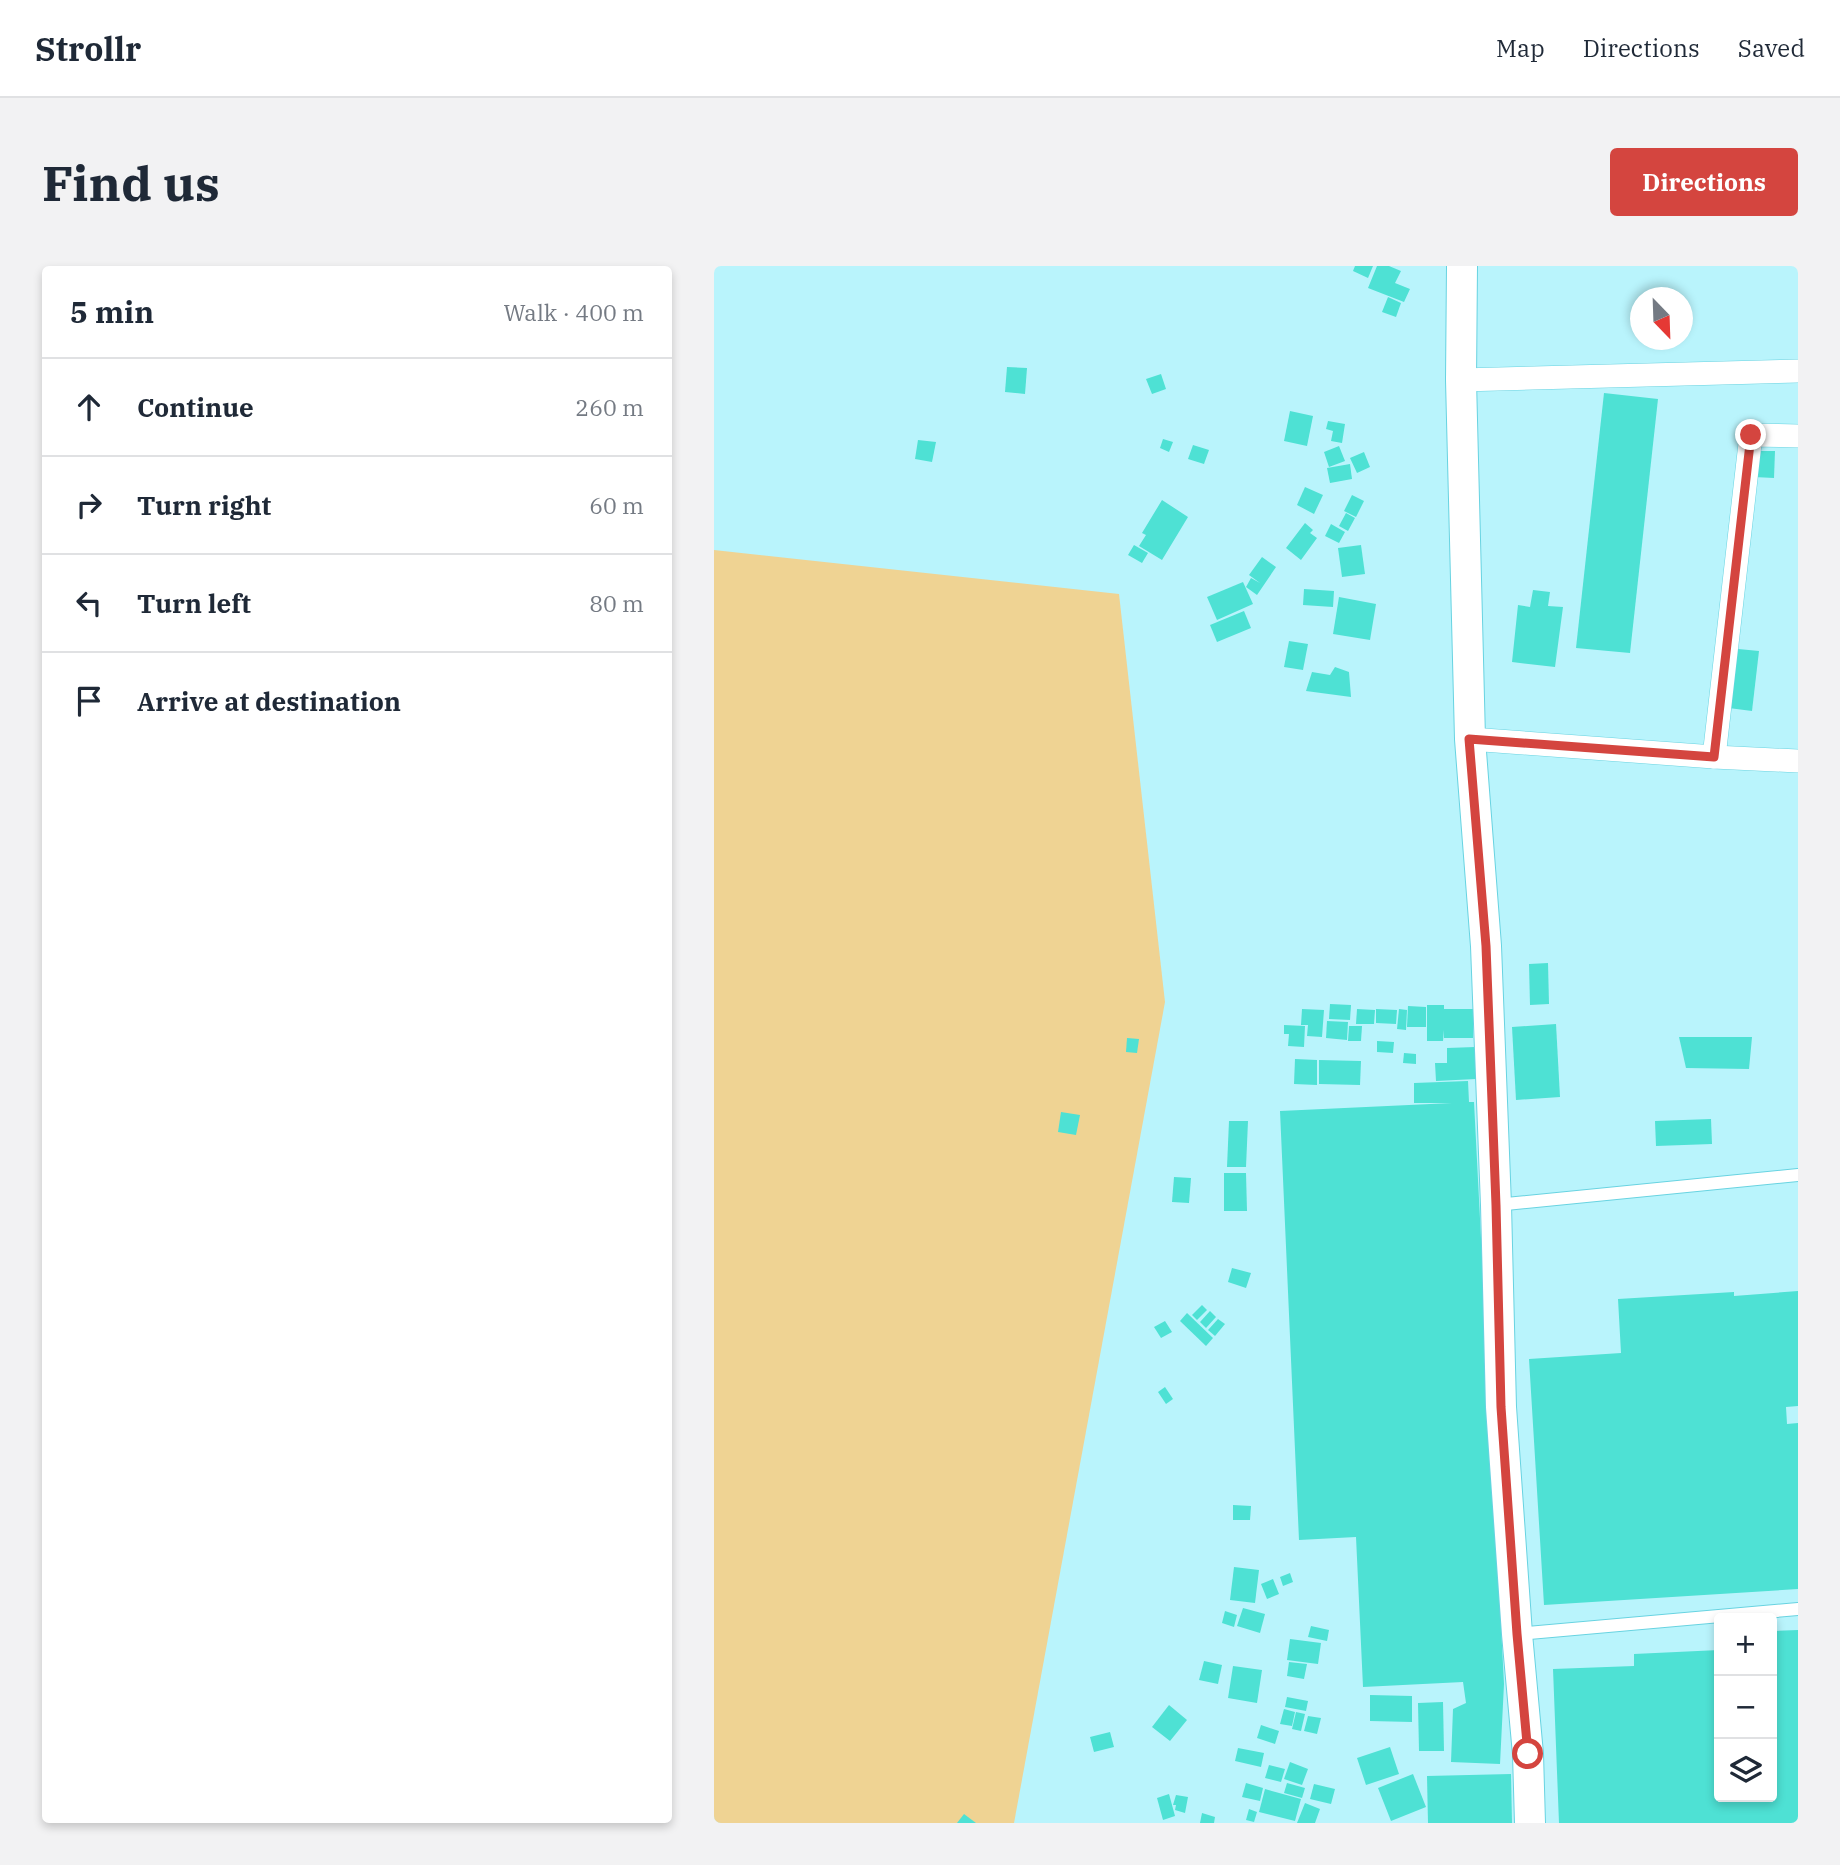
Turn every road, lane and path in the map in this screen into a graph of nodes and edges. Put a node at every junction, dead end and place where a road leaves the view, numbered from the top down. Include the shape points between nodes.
1 (1462, 266) edge
2 (1798, 371) edge
3 (1461, 380) junction
4 (1798, 436) edge
5 (1469, 739) junction
6 (1714, 757) junction
7 (1798, 761) edge
8 (1798, 1175) edge
9 (1496, 1205) junction
10 (1798, 1609) edge
11 (1517, 1634) junction
12 (1530, 1823) edge

1 - 3 street
2 - 3 street
3 - 5 street
4 - 6 street via 1751,435
5 - 6 street
5 - 9 street via 1486,946
6 - 7 street
8 - 9 lane
9 - 11 street via 1501,1407
10 - 11 lane
11 - 12 street

